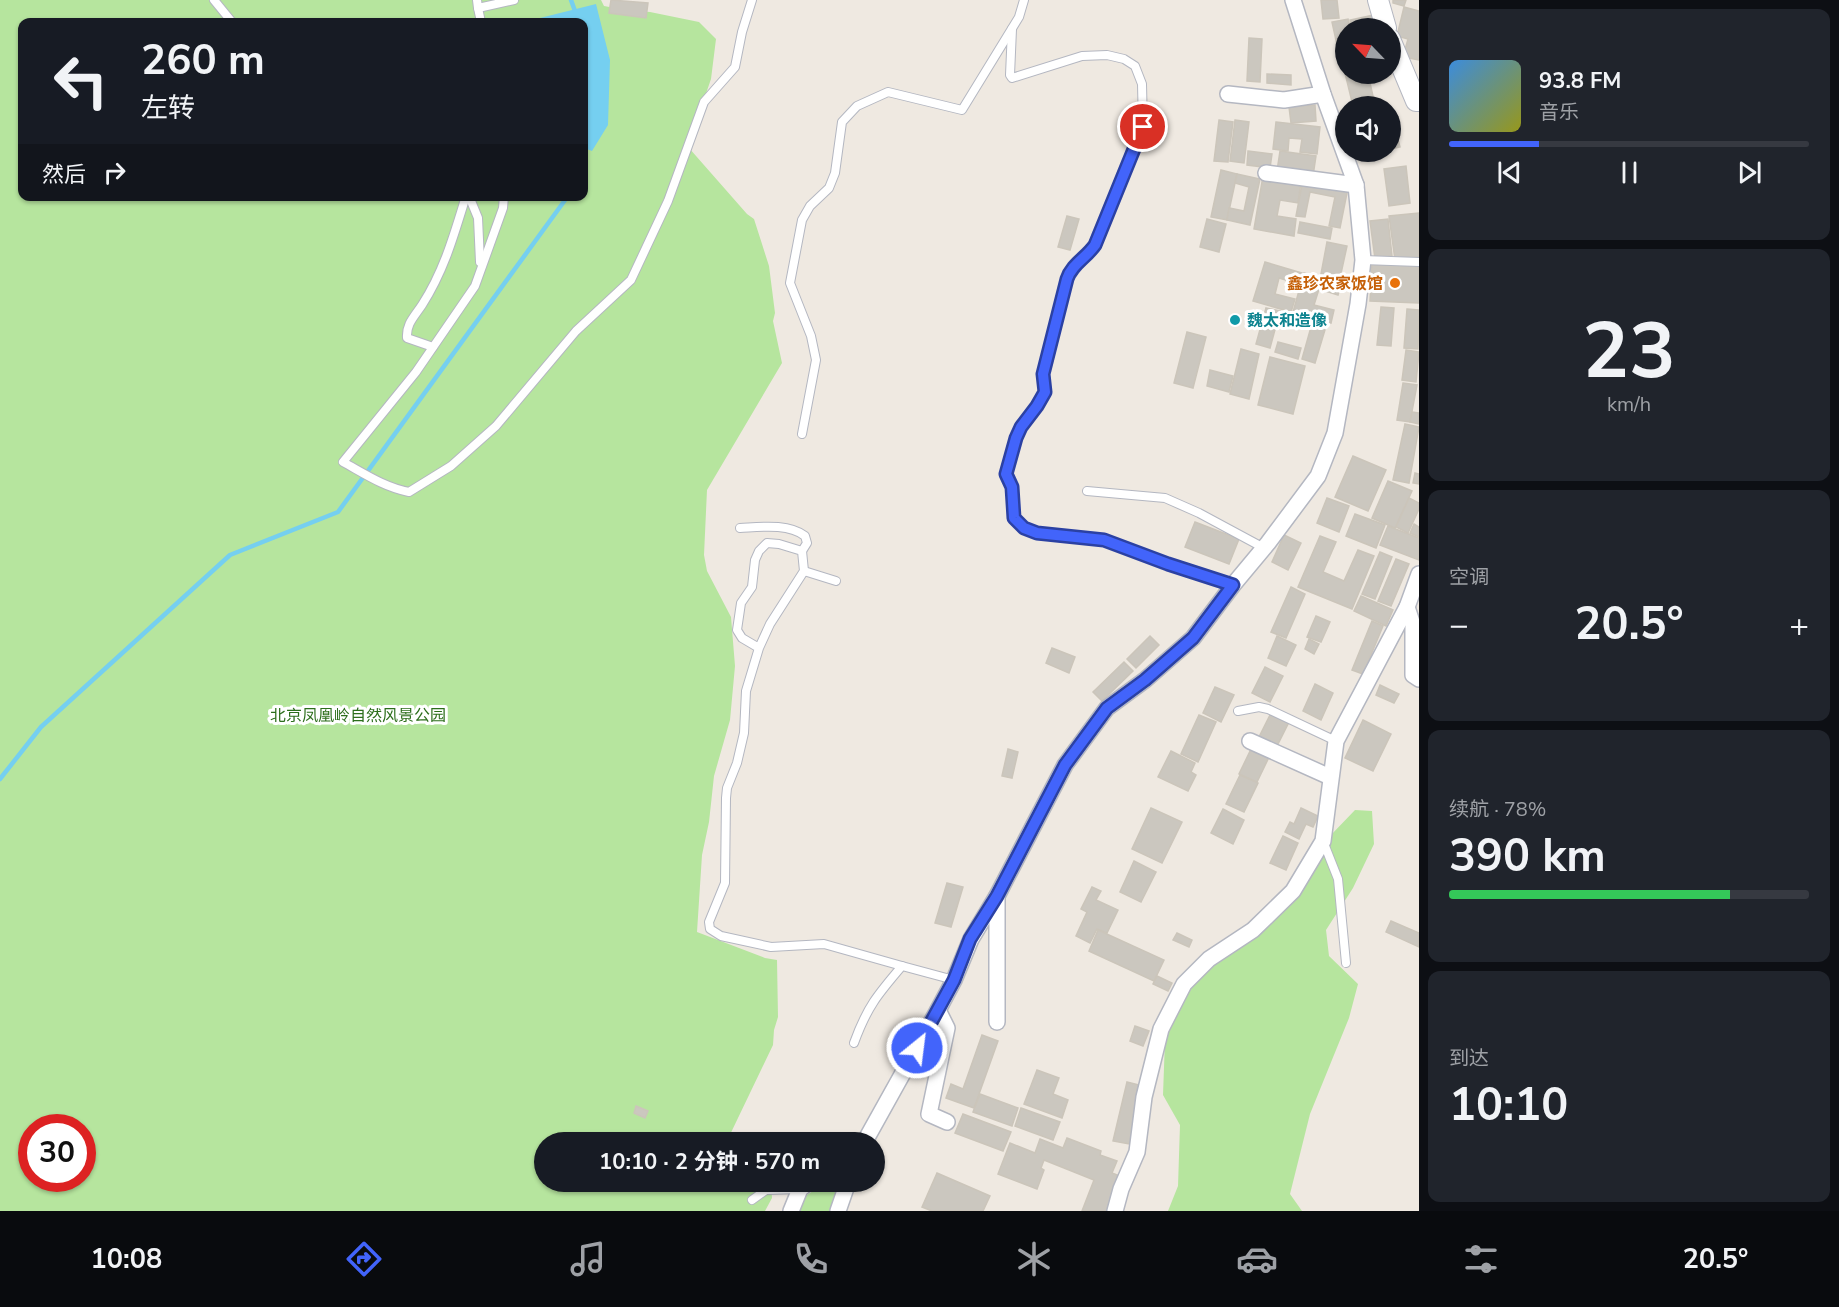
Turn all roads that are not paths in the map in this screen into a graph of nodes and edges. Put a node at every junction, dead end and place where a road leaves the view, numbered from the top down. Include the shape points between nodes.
1 (214, 0) edge
2 (752, 0) edge
3 (1024, 0) edge
4 (1293, 0) edge
5 (1378, 0) edge
6 (510, 1) edge
7 (477, 4) edge
8 (229, 18) edge
9 (1383, 18) edge
10 (1012, 29) junction
11 (1401, 65) edge
12 (1228, 94) dead end
13 (1323, 94) junction
14 (1418, 104) edge
15 (1266, 173) dead end
16 (1356, 185) junction
17 (465, 201) edge
18 (470, 201) edge
19 (504, 201) edge
20 (1363, 260) junction
21 (1419, 262) edge
22 (480, 272) junction
23 (433, 348) junction
24 (802, 434) dead end
25 (1087, 491) dead end
26 (740, 528) dead end
27 (1264, 548) junction
28 (802, 551) junction
29 (804, 571) junction
30 (1419, 574) edge
31 (836, 581) dead end
32 (1233, 585) junction
33 (1407, 607) junction
34 (759, 648) junction
35 (1419, 679) edge
36 (1238, 711) dead end
37 (1250, 741) dead end
38 (1336, 741) junction
39 (1330, 777) junction
40 (1323, 842) junction
41 (997, 896) junction
42 (1346, 963) dead end
43 (902, 966) junction
44 (954, 980) junction
45 (938, 1010) junction
46 (997, 1022) dead end
47 (854, 1043) dead end
48 (947, 1122) dead end
49 (870, 1132) edge
50 (764, 1192) edge
51 (800, 1192) edge
52 (845, 1192) edge
53 (752, 1200) dead end
54 (791, 1211) edge
55 (838, 1211) edge
56 (1115, 1211) edge

1 - 8 lane
2 - 23 lane via 735,67 704,102 668,201 631,280 576,331 496,426 451,465 409,492 396,490 343,462
3 - 10 lane
4 - 13 street
5 - 9 street
6 - 7 lane
10 - 24 lane via 962,110 888,92 857,106 842,122 835,173 830,188 810,206 802,220 790,283 816,360
10 - 32 lane via 1012,78 1082,56 1107,55 1135,66 1142,84 1143,127 1095,245 1088,256 1071,268 1067,279 1043,374 1045,392 1018,433 1006,474 1012,487 1014,518 1037,533 1104,540
11 - 14 street
12 - 13 street via 1284,99
13 - 16 street
15 - 16 street
16 - 20 street
17 - 23 lane via 448,255 406,327 407,338
18 - 22 lane via 478,218
19 - 22 lane
20 - 21 lane
20 - 27 street via 1335,433 1318,476
22 - 23 lane via 475,286
25 - 27 lane via 1164,498
26 - 28 lane via 788,528 800,532 807,543
27 - 32 street
28 - 29 lane
28 - 34 lane via 767,543 759,551 752,587 741,603 737,630 742,638
29 - 31 lane
29 - 34 lane
30 - 33 street
32 - 41 street via 1193,638 1107,708 1065,765
33 - 35 street via 1413,626 1413,675
33 - 38 street
34 - 43 lane via 746,691 744,733 727,788 725,884 709,922 710,929 721,936 771,947 824,944
36 - 38 lane via 1268,709
37 - 39 street
38 - 39 street
39 - 40 street
40 - 42 lane via 1338,879
40 - 56 street via 1293,891 1253,930 1209,959 1184,984 1161,1029 1144,1097 1137,1152
41 - 44 street via 970,939
41 - 46 street
43 - 44 lane
43 - 47 lane via 873,1000
44 - 45 street
45 - 48 street via 947,1028 929,1114
45 - 49 street
50 - 53 lane
51 - 54 street
52 - 55 street

